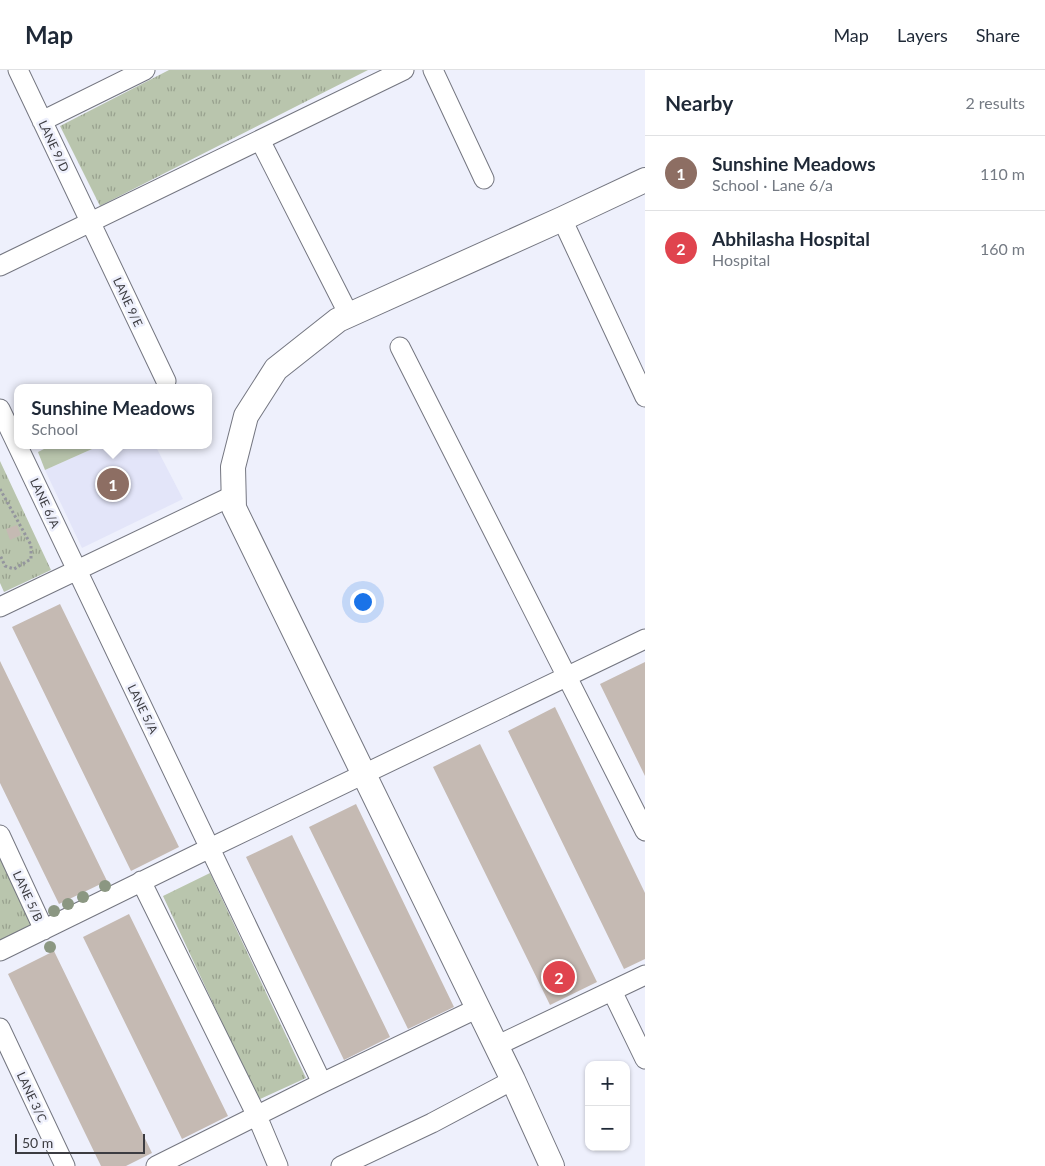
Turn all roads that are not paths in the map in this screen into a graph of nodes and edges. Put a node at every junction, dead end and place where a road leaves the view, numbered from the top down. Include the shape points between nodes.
1 (18, 70) edge
2 (145, 70) edge
3 (404, 70) edge
4 (434, 70) edge
5 (42, 121) junction
6 (260, 140) junction
7 (484, 179) dead end
8 (645, 180) edge
9 (562, 219) junction
10 (90, 222) junction
11 (0, 266) edge
12 (349, 315) junction
13 (400, 347) dead end
14 (166, 381) dead end
15 (645, 397) edge
16 (0, 409) edge
17 (14, 438) edge
18 (19, 449) edge
19 (234, 495) junction
20 (77, 570) junction
21 (0, 607) edge
22 (645, 639) edge
23 (568, 676) junction
24 (364, 774) junction
25 (645, 831) edge
26 (0, 835) edge
27 (210, 848) junction
28 (141, 881) junction
29 (44, 930) junction
30 (0, 951) edge
31 (645, 975) edge
32 (612, 991) junction
33 (478, 1008) junction
34 (0, 1028) edge
35 (496, 1046) junction
36 (645, 1059) edge
37 (513, 1080) junction
38 (322, 1083) junction
39 (256, 1116) junction
40 (64, 1166) edge
41 (156, 1166) edge
42 (278, 1166) edge
43 (341, 1166) edge
44 (552, 1166) edge

1 - 5 street, LANE 9/D
2 - 5 street
3 - 6 street
4 - 7 street
5 - 10 street, LANE 9/D
6 - 10 street
6 - 12 street
8 - 9 street
9 - 12 street
9 - 15 street
10 - 11 street
10 - 14 street, LANE 9/E
12 - 19 street via 338,320 276,369 246,416 233,468
13 - 23 street
16 - 17 street, LANE 6/A
18 - 20 street, LANE 6/A
19 - 20 street
19 - 24 street via 234,508
20 - 21 street
20 - 27 street, LANE 5/A
22 - 23 street
23 - 24 street
23 - 25 street
24 - 27 street
24 - 33 street
26 - 29 street, LANE 5/B
27 - 28 street
27 - 38 street, LANE 5/A
28 - 29 street
28 - 39 street
29 - 30 street
31 - 32 street
32 - 35 street
32 - 36 street
33 - 35 street
33 - 38 street
34 - 40 street, LANE 3/C
35 - 37 street
37 - 43 street
37 - 44 street
38 - 39 street
39 - 41 street
39 - 42 street

